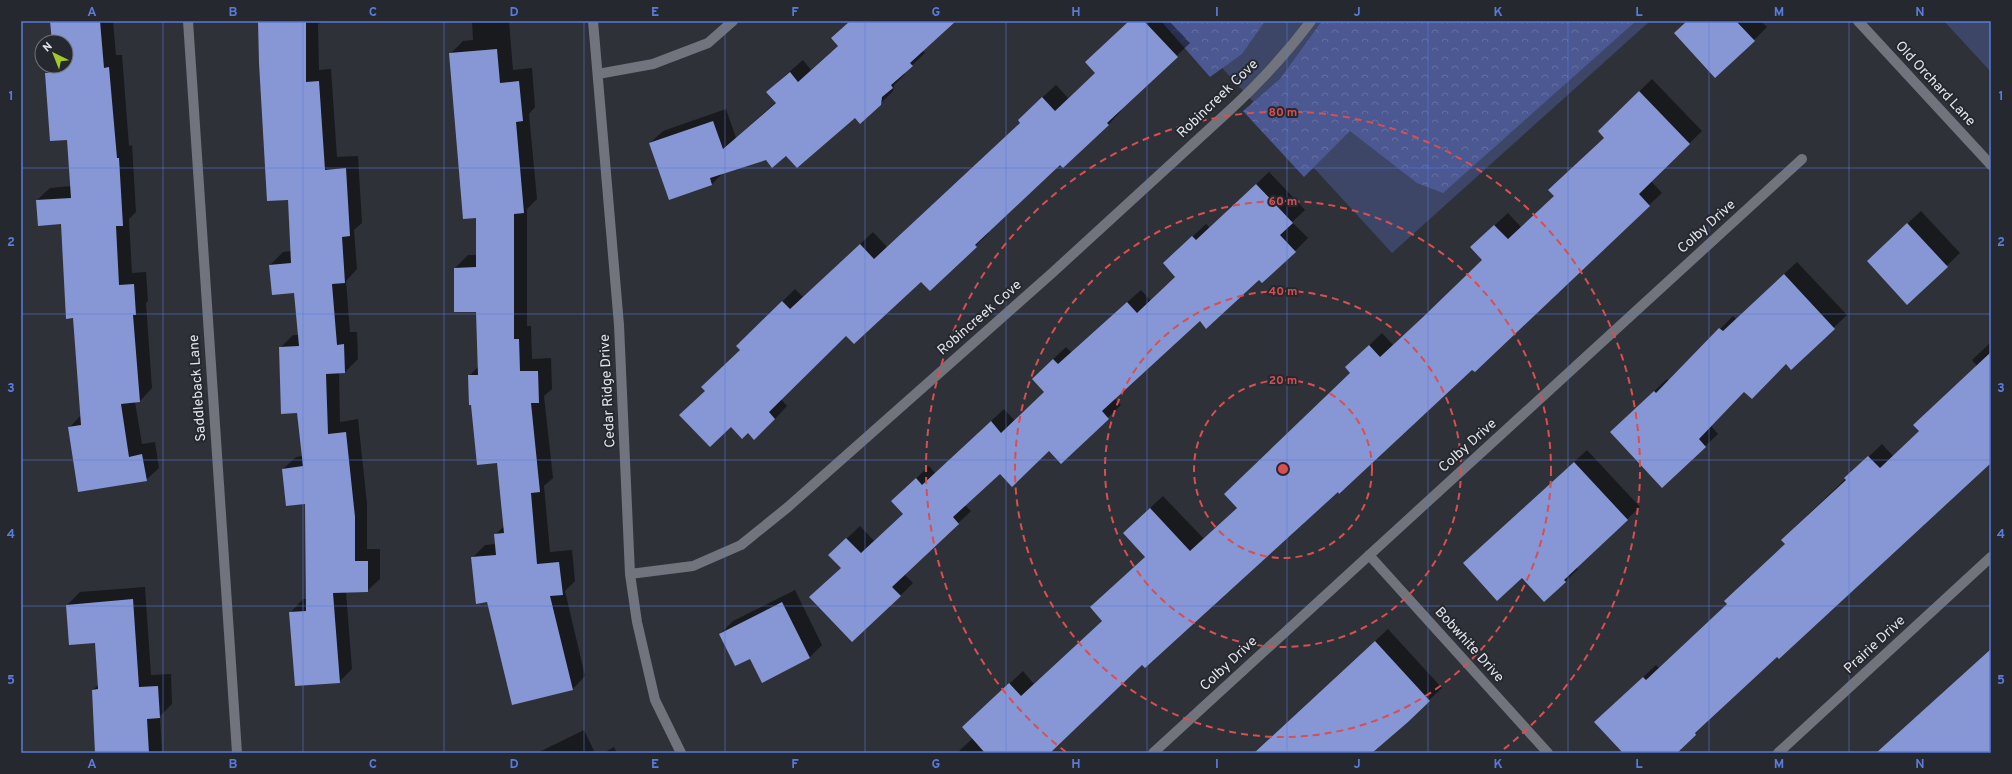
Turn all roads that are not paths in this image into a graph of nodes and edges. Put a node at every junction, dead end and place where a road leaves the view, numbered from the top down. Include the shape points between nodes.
1 (188, 21) edge
2 (593, 21) edge
3 (733, 21) edge
4 (1311, 21) edge
5 (1858, 21) edge
6 (598, 74) junction
7 (1802, 159) dead end
8 (1991, 165) edge
9 (1369, 555) junction
10 (1991, 557) edge
11 (630, 574) junction
12 (237, 753) edge
13 (681, 753) edge
14 (1153, 753) edge
15 (1548, 753) edge
16 (1778, 753) edge

1 - 12 street, Saddleback Lane
2 - 6 street, Cedar Ridge Drive
3 - 6 street via 708,43 653,64
4 - 11 street, Robincreek Cove via 1247,94 1045,279 782,512 741,545 693,566
5 - 8 street, Old Orchard Lane
6 - 11 street, Cedar Ridge Drive via 619,325
7 - 9 street, Colby Drive
9 - 14 street, Colby Drive
9 - 15 street, Bobwhite Drive
10 - 16 street, Prairie Drive
11 - 13 street, Cedar Ridge Drive via 637,622 655,700

